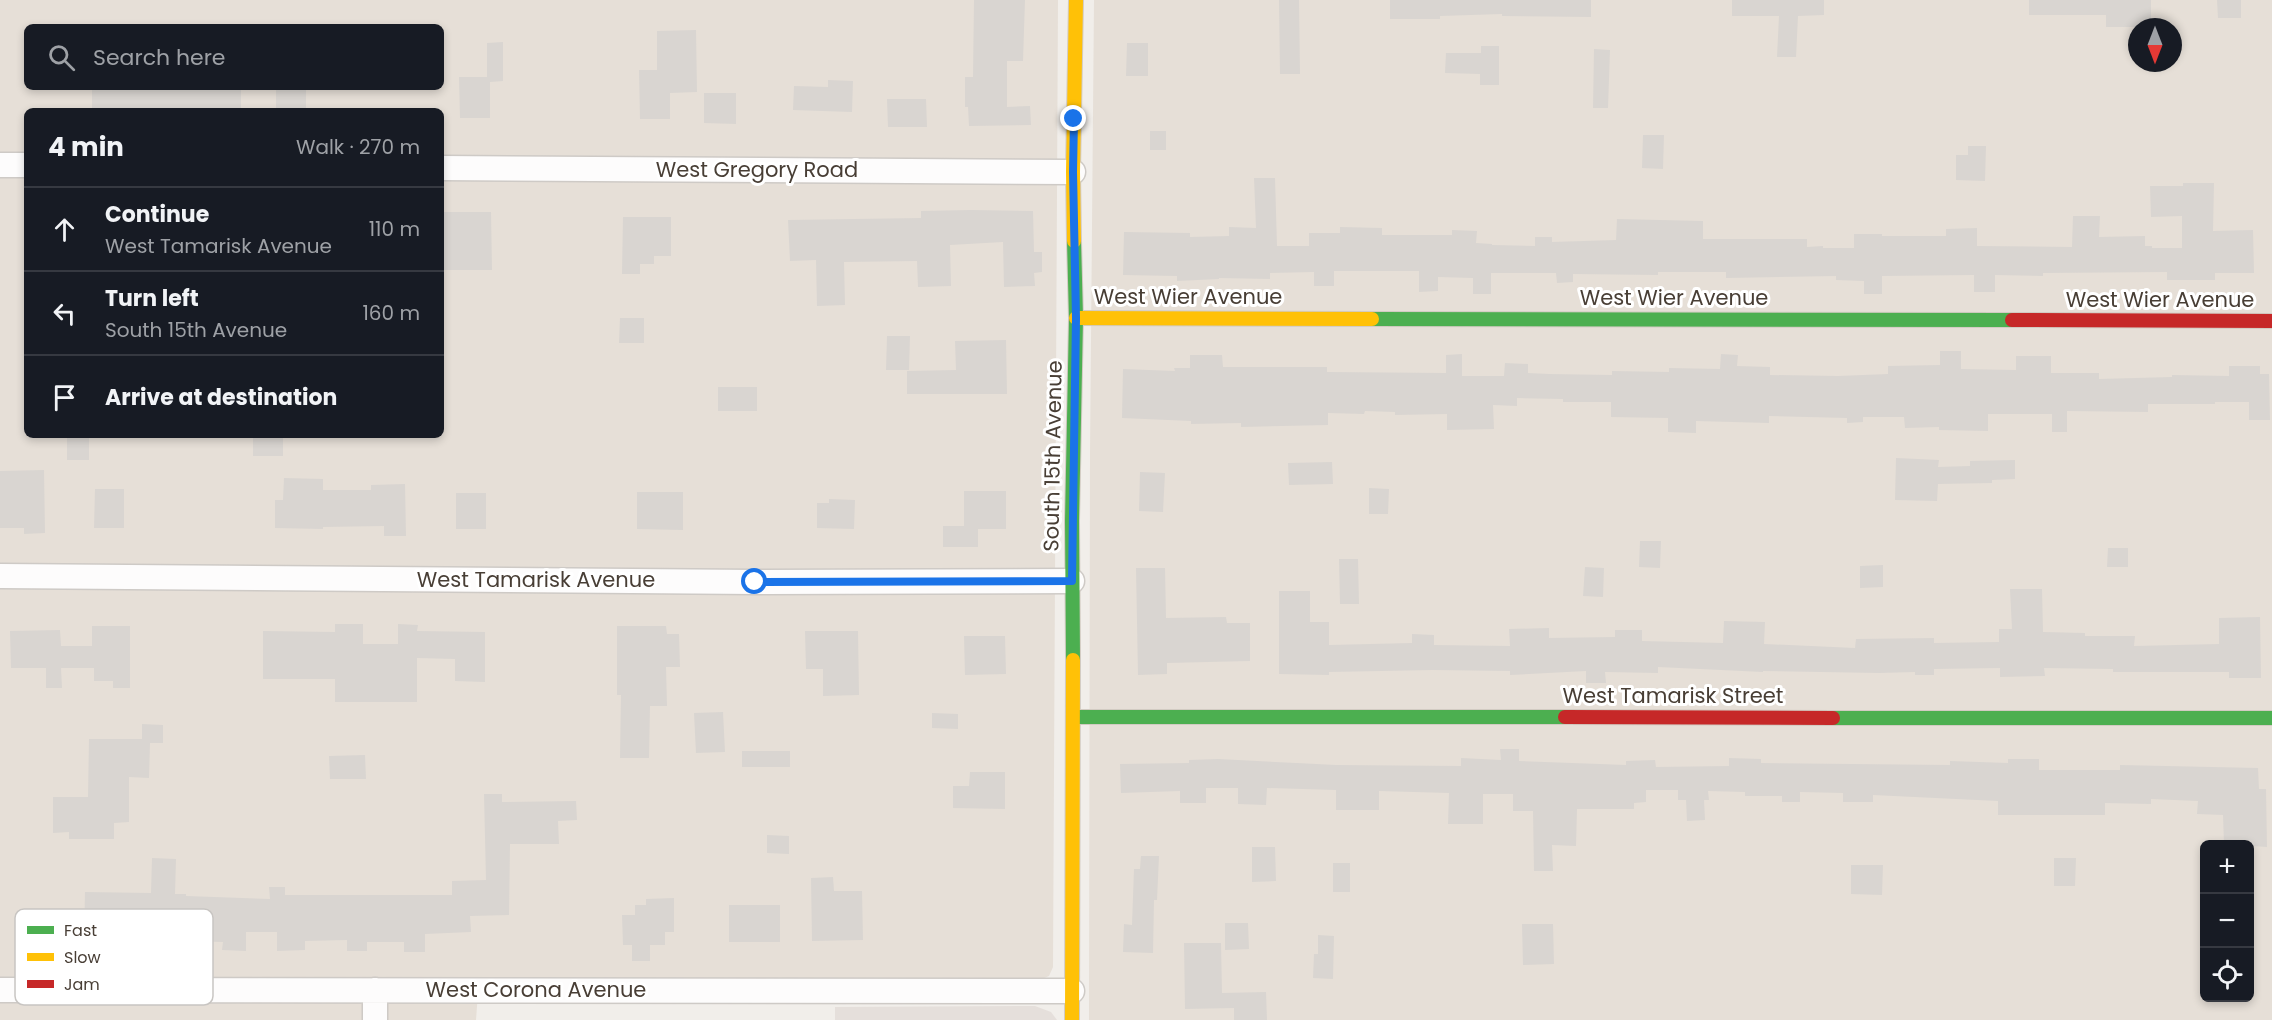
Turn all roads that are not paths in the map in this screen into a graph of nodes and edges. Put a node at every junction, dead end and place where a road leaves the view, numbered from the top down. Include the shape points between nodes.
1 (1076, 0) edge
2 (0, 165) edge
3 (24, 165) edge
4 (444, 168) edge
5 (1073, 172) junction
6 (1076, 318) junction
7 (2272, 321) edge
8 (0, 576) edge
9 (1072, 581) junction
10 (1074, 717) junction
11 (2272, 718) edge
12 (213, 990) edge
13 (375, 990) junction
14 (1072, 991) junction
15 (375, 1020) edge
16 (1072, 1020) edge

1 - 5 street, South 15th Avenue
2 - 3 street
4 - 5 street, West Gregory Road
5 - 6 street, South 15th Avenue
6 - 7 street, West Wier Avenue
6 - 9 street, South 15th Avenue
8 - 9 street, West Tamarisk Avenue
9 - 10 street, South 15th Avenue
10 - 11 street, West Tamarisk Street
10 - 14 street, South 15th Avenue
12 - 13 street, West Corona Avenue
13 - 14 street, West Corona Avenue
13 - 15 street
14 - 16 street, South 15th Avenue

